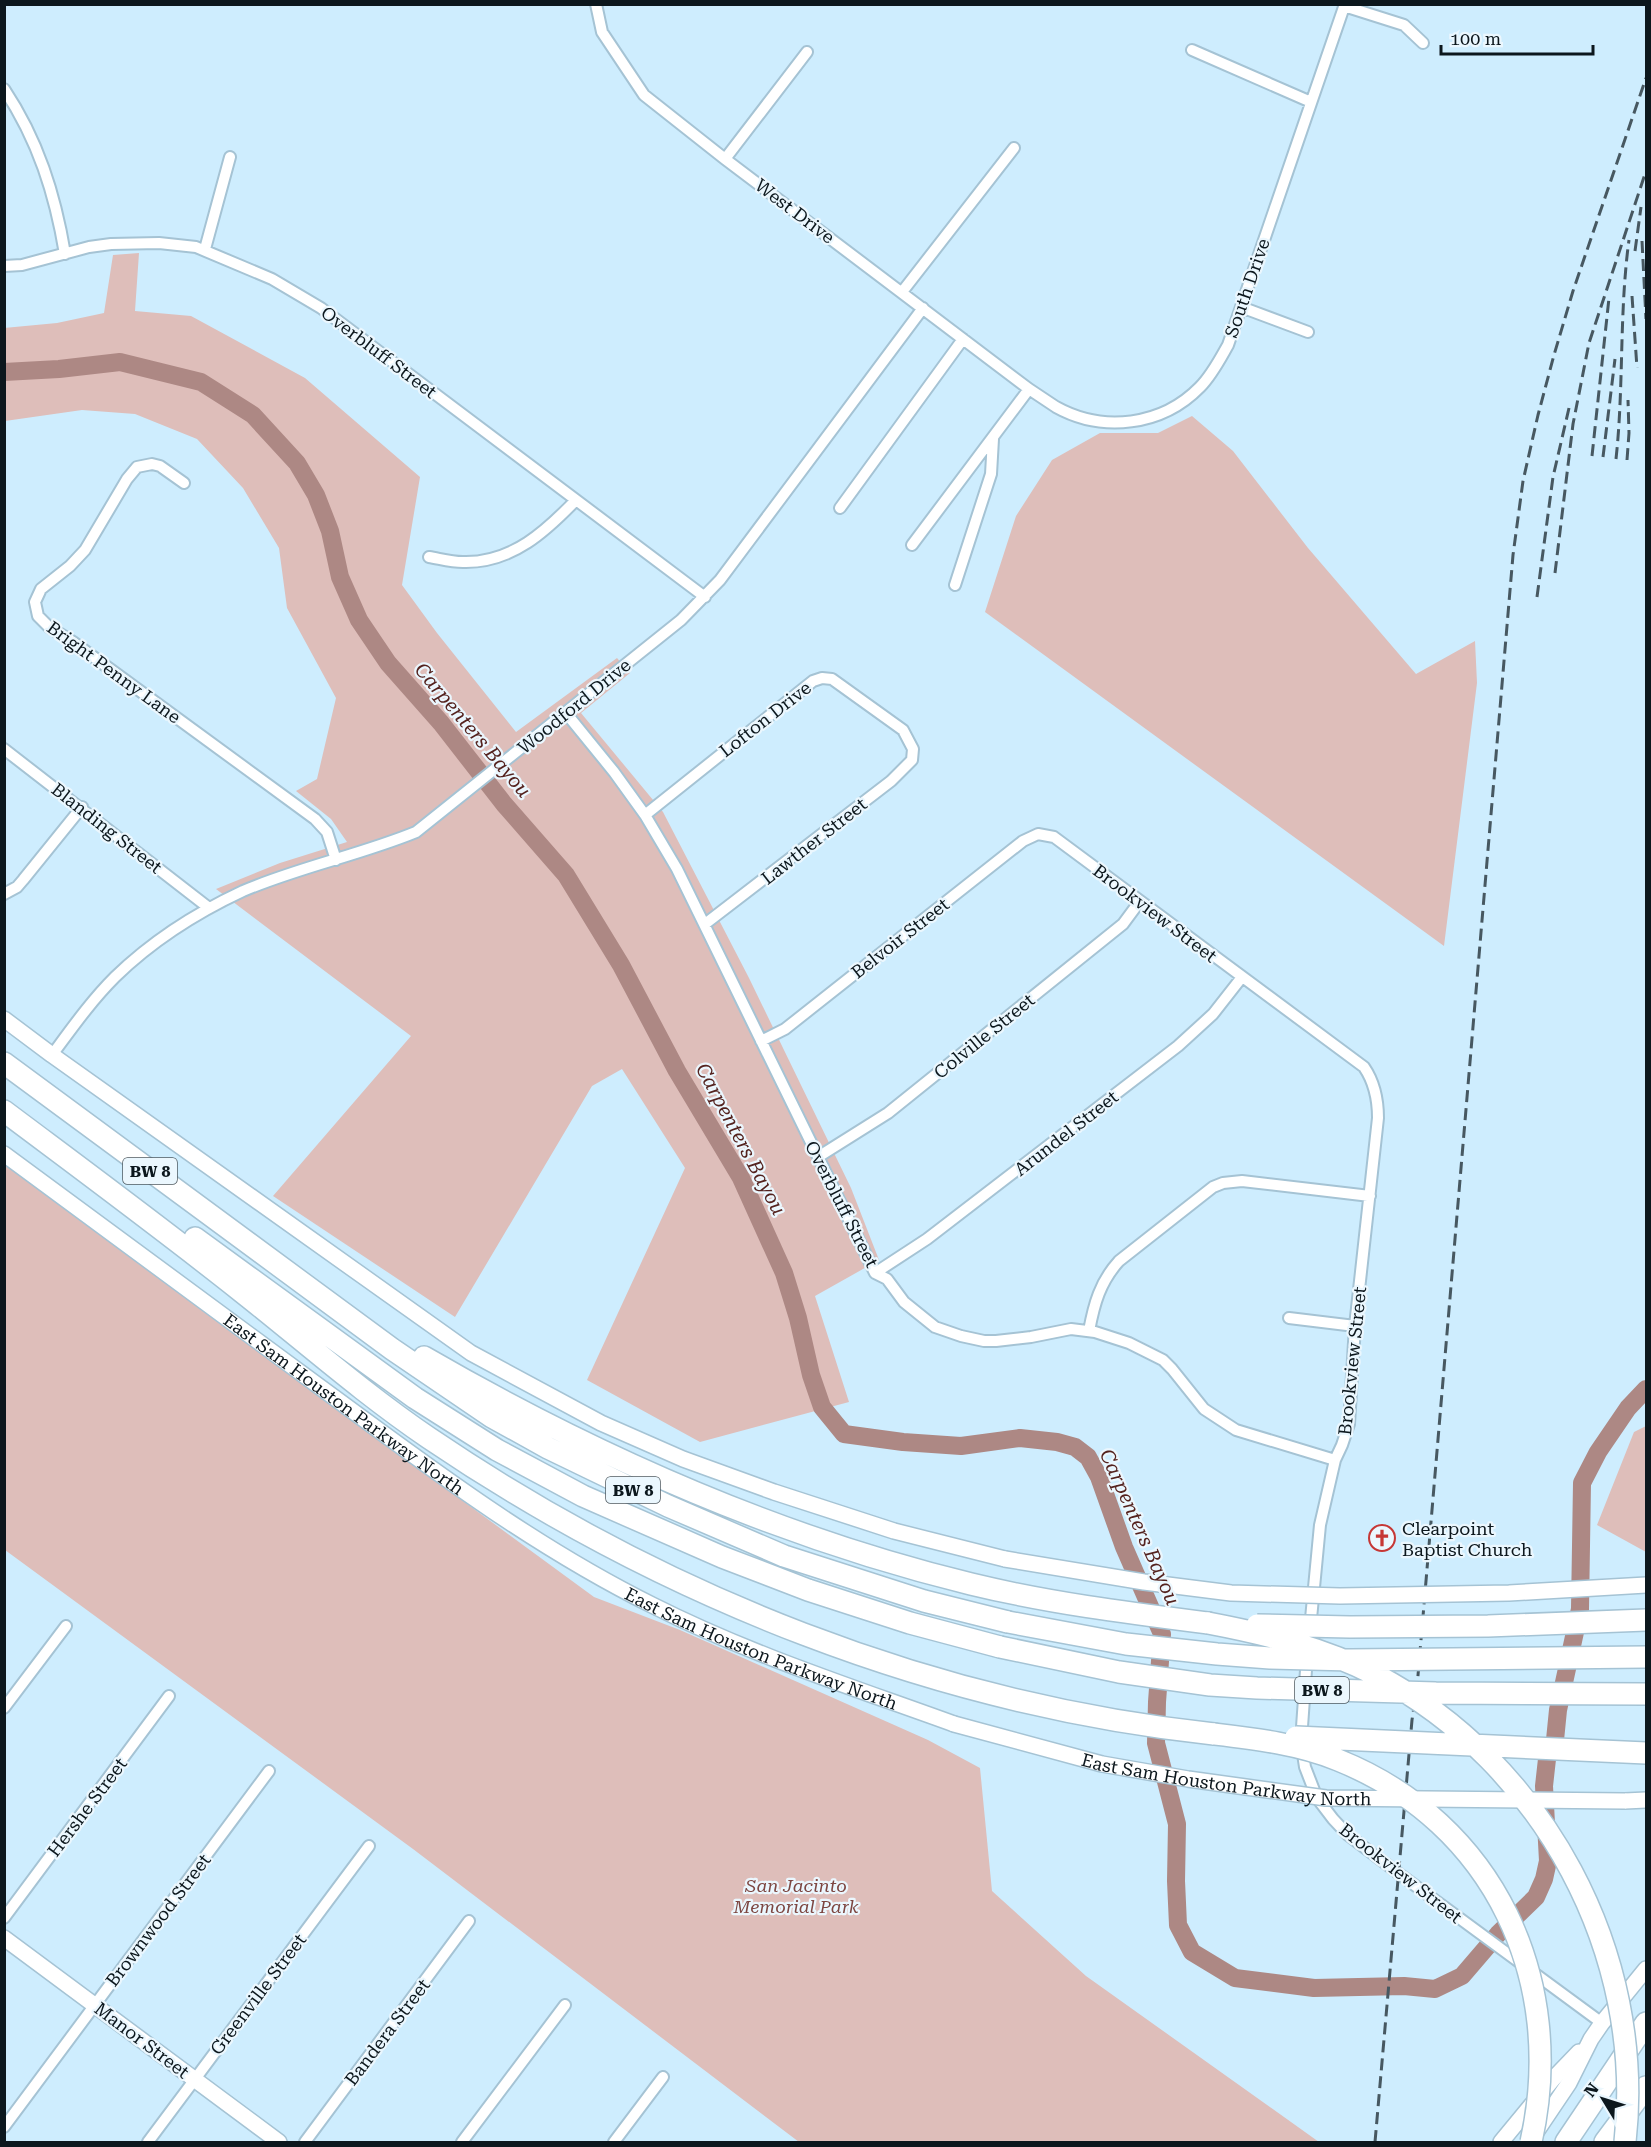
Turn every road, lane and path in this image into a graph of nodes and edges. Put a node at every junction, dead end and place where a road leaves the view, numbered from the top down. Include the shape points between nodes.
1 (596, 4) edge
2 (1344, 5) edge
3 (1423, 43) dead end
4 (1192, 50) dead end
5 (807, 52) dead end
6 (4, 89) edge
7 (1311, 102) junction
8 (1014, 148) dead end
9 (230, 157) dead end
10 (725, 159) junction
11 (205, 249) junction
12 (64, 254) junction
13 (4, 266) edge
14 (902, 292) junction
15 (1241, 307) junction
16 (923, 308) junction
17 (1308, 332) dead end
18 (963, 339) junction
19 (1029, 389) junction
20 (993, 439) junction
21 (184, 483) dead end
22 (576, 500) junction
23 (840, 508) dead end
24 (912, 545) dead end
25 (429, 557) dead end
26 (955, 585) dead end
27 (705, 597) junction
28 (566, 713) junction
29 (4, 749) edge
30 (913, 750) joint
31 (82, 807) junction
32 (645, 815) junction
33 (1038, 834) joint
34 (336, 860) junction
35 (4, 894) edge
36 (1140, 902) junction
37 (210, 908) junction
38 (705, 924) junction
39 (1242, 977) junction
40 (4, 1019) edge
41 (762, 1041) junction
42 (52, 1055) junction
43 (4, 1063) edge
44 (4, 1099) edge
45 (4, 1111) edge
46 (4, 1154) edge
47 (818, 1157) junction
48 (1370, 1196) junction
49 (875, 1273) junction
50 (295, 1279) junction
51 (1289, 1318) dead end
52 (1355, 1326) junction
53 (1089, 1330) junction
54 (1335, 1460) junction
55 (1647, 1585) edge
56 (1647, 1620) edge
57 (1208, 1623) junction
58 (66, 1626) dead end
59 (1647, 1657) edge
60 (1647, 1694) edge
61 (169, 1696) dead end
62 (4, 1708) edge
63 (1214, 1734) junction
64 (1647, 1754) edge
65 (269, 1771) dead end
66 (1647, 1800) edge
67 (369, 1846) dead end
68 (4, 1918) edge
69 (469, 1921) dead end
70 (4, 1938) edge
71 (1647, 1969) edge
72 (565, 2005) dead end
73 (95, 2006) junction
74 (1602, 2023) junction
75 (1647, 2023) edge
76 (1591, 2039) junction
77 (663, 2077) dead end
78 (195, 2080) junction
79 (1647, 2086) edge
80 (4, 2127) edge
81 (148, 2142) edge
82 (279, 2142) edge
83 (305, 2142) edge
84 (462, 2142) edge
85 (614, 2142) edge
86 (1501, 2142) edge
87 (1530, 2142) edge
88 (1566, 2142) edge
89 (1605, 2142) edge
90 (1625, 2142) edge

1 - 10 street, West Drive via 602,32 644,94
2 - 3 street via 1404,25
2 - 7 street, South Drive
4 - 7 street
5 - 10 street
6 - 12 street via 42,160
7 - 15 street, South Drive
8 - 14 street
9 - 11 street
10 - 14 street, West Drive
11 - 12 street, Overbluff Street via 130,243
11 - 22 street, Overbluff Street via 272,279 321,308
12 - 13 street, Overbluff Street
14 - 16 street, West Drive
15 - 17 street
15 - 19 street, South Drive via 1228,345 1205,382 1184,401 1153,417 1130,423 1086,418 1057,407
16 - 18 street, West Drive
16 - 27 street, Woodford Drive
18 - 19 street, West Drive
18 - 23 street
19 - 20 street
20 - 24 street
20 - 26 street via 991,474
21 - 34 street, Bright Penny Lane via 160,466 137,467 85,550 41,589 35,602 38,616 315,819 327,832
22 - 25 street via 539,535 512,551 465,562
22 - 27 street, Overbluff Street
27 - 28 street, Woodford Drive
28 - 32 street, Overbluff Street
28 - 34 street, Woodford Drive via 416,832
29 - 31 street, Blanding Street
30 - 32 street, Lofton Drive via 903,730 832,679 822,678 813,681
30 - 38 street, Lawther Street via 912,760 891,781
31 - 35 street via 23,880
31 - 37 street, Blanding Street
32 - 38 street, Overbluff Street
33 - 36 street, Brookview Street via 1054,837
33 - 41 street, Belvoir Street via 785,1029
34 - 37 street, Woodford Drive via 245,891
36 - 39 street, Brookview Street
36 - 47 street, Colville Street via 1123,924 888,1113
37 - 42 street, Woodford Drive via 115,976
38 - 41 street, Overbluff Street
39 - 48 street, Brookview Street via 1364,1067 1370,1076 1378,1107
39 - 49 street, Arundel Street via 1213,1014 1178,1046 927,1239
40 - 42 main road, BW 8
41 - 47 street, Overbluff Street
42 - 55 main road, BW 8, bridge via 471,1353 601,1423 683,1459 774,1492 894,1531 1005,1559 1231,1593 1509,1593
43 - 50 highway, BW 8
44 - 60 highway, BW 8, bridge via 455,1425 539,1473 647,1526 797,1586 909,1623 1000,1647 1119,1672 1210,1685 1436,1693
45 - 63 highway via 170,1235 426,1436 594,1538 737,1606 848,1650 989,1694 1113,1721
46 - 66 main road, East Sam Houston Parkway North, bridge via 487,1507 650,1604 736,1645 954,1724 1102,1764 1188,1779 1326,1798
47 - 49 street, Overbluff Street
48 - 52 street, Brookview Street
48 - 53 street via 1242,1181 1213,1187 1112,1268 1097,1294
49 - 53 street, Overbluff Street via 935,1327 973,1339 1008,1340 1071,1329
50 - 57 highway via 437,1365 582,1441 781,1527 971,1584
50 - 59 highway, BW 8, bridge via 492,1417 607,1478 784,1556 924,1601 1008,1622 1126,1644 1270,1658
51 - 52 street
52 - 54 street, Brookview Street via 1349,1424
53 - 54 street, Overbluff Street via 1129,1342 1163,1360 1204,1409 1225,1425
54 - 74 street, Brookview Street via 1320,1525 1302,1708 1305,1767 1317,1798 1348,1835
56 - 57 highway, bridge via 1350,1627
57 - 90 highway, bridge via 1319,1651 1357,1665 1399,1688 1459,1731 1534,1810 1584,1894 1615,1982 1628,2068
58 - 62 street
61 - 68 street, Hershe Street
63 - 64 highway, bridge
63 - 87 highway, bridge via 1310,1750 1365,1772 1423,1811 1479,1869 1518,1935 1534,1994 1541,2074
65 - 73 street, Brownwood Street
67 - 78 street, Greenville Street
69 - 83 street, Bandera Street
70 - 73 main road, Manor Street
71 - 74 main road
72 - 84 street
73 - 78 main road, Manor Street
73 - 80 street, Brownwood Street
74 - 76 main road
75 - 88 highway
76 - 86 main road
76 - 87 main road via 1569,2083
77 - 85 street
78 - 81 street, Greenville Street
78 - 82 main road, Manor Street
79 - 89 highway

